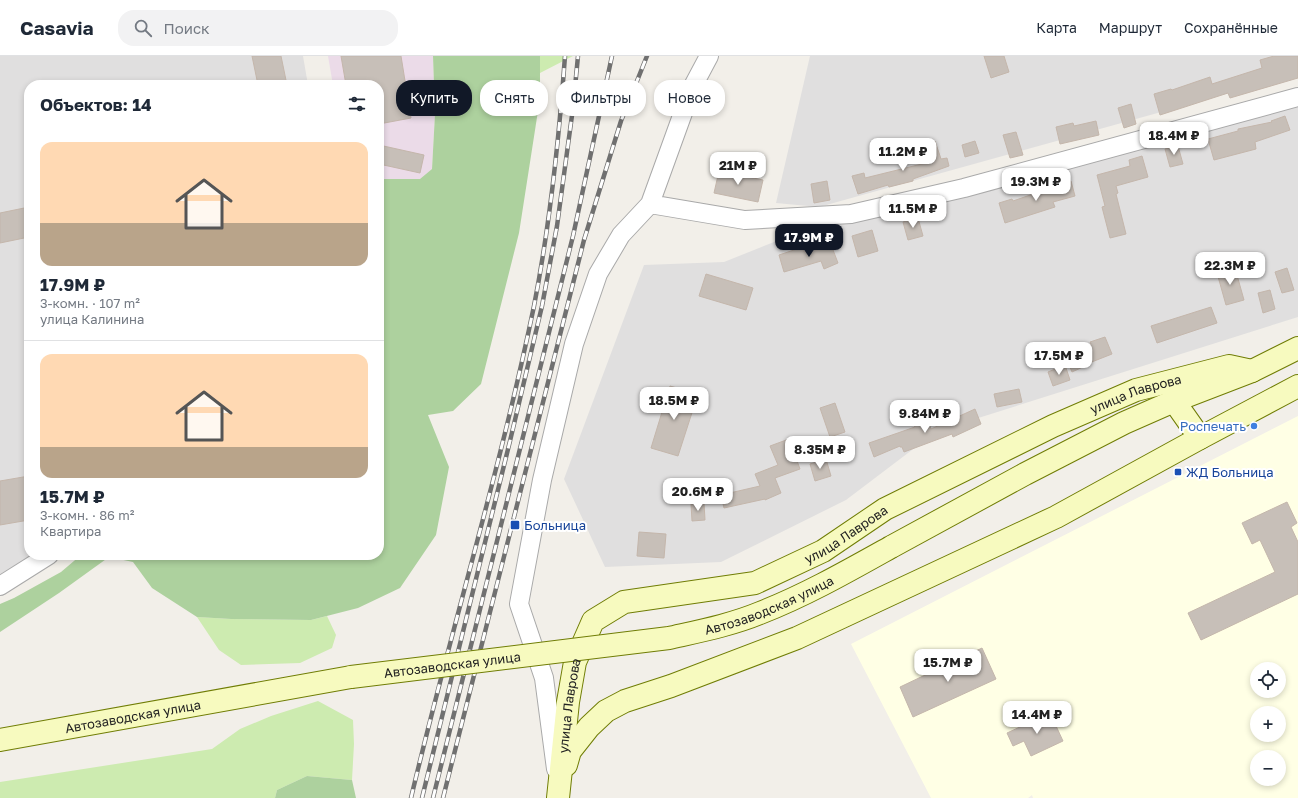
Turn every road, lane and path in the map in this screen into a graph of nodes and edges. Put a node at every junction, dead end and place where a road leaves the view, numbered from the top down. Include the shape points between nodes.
1 (709, 56) edge
2 (1298, 97) edge
3 (650, 204) junction
4 (1298, 348) edge
5 (1252, 371) junction
6 (1298, 386) edge
7 (1174, 401) junction
8 (1200, 438) junction
9 (890, 547) joint
10 (41, 560) edge
11 (0, 586) edge
12 (0, 740) edge
13 (558, 794) edge

1 - 3 street via 692,88
2 - 3 street via 964,188 851,214 745,220
3 - 13 street via 621,235 598,274 574,344 542,480 519,604 544,678
4 - 5 main road, улица Лаврова
5 - 7 main road, улица Лаврова
5 - 13 main road, улица Лаврова via 1229,366 1136,390 1046,429 885,509 823,551 755,583 624,602 593,621 575,662
6 - 8 main road
7 - 8 main road
7 - 9 main road, улица Лаврова via 1124,423
8 - 13 main road via 1056,517 797,638 624,701 589,727 570,752
9 - 12 main road, Автозаводская улица, bridge via 807,593 759,614 669,638 351,677
10 - 11 street

